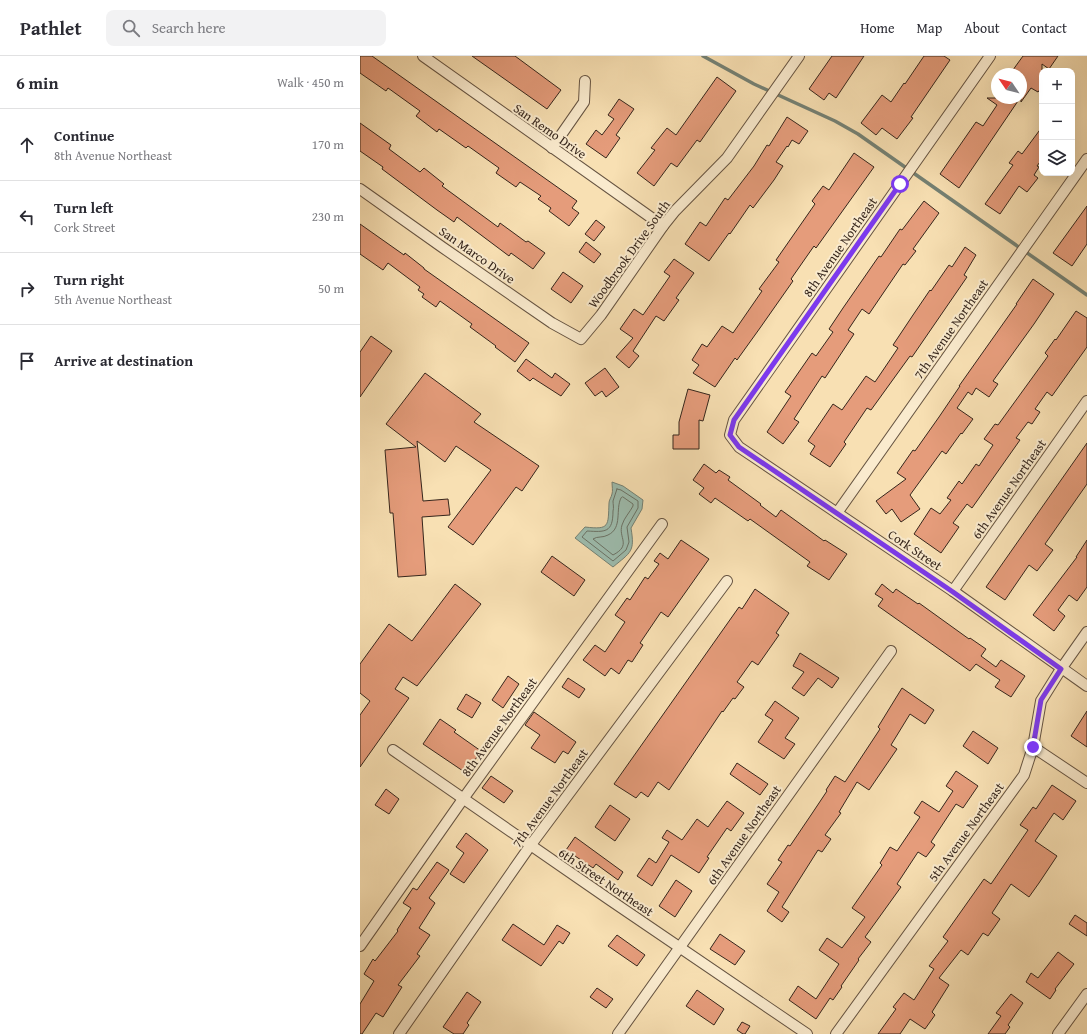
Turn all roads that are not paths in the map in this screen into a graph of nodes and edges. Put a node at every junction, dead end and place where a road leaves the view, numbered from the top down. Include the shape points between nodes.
1 (423, 56) edge
2 (799, 56) edge
3 (990, 56) edge
4 (585, 81) dead end
5 (552, 148) junction
6 (1087, 160) edge
7 (360, 189) edge
8 (663, 226) junction
9 (581, 339) joint
10 (1087, 401) edge
11 (730, 435) joint
12 (837, 513) junction
13 (662, 524) dead end
14 (727, 581) dead end
15 (953, 592) junction
16 (1087, 632) edge
17 (891, 651) dead end
18 (1061, 669) junction
19 (1087, 686) edge
20 (1033, 747) junction
21 (393, 750) dead end
22 (1087, 783) edge
23 (463, 799) junction
24 (530, 846) junction
25 (360, 946) edge
26 (680, 948) junction
27 (1087, 994) edge
28 (399, 1034) edge
29 (618, 1034) edge
30 (807, 1034) edge
31 (836, 1034) edge
32 (1058, 1034) edge

1 - 5 street, San Remo Drive
2 - 8 street, Woodbrook Drive South via 727,158
3 - 11 street, 8th Avenue Northeast via 734,420
4 - 5 street via 584,102
5 - 8 street, San Remo Drive
6 - 12 street, 7th Avenue Northeast
7 - 9 street, San Marco Drive via 545,318
8 - 9 street, Woodbrook Drive South via 601,315
10 - 15 street, 6th Avenue Northeast
11 - 12 street, Cork Street via 739,447
12 - 15 street, Cork Street
13 - 23 street, 8th Avenue Northeast
14 - 24 street, 7th Avenue Northeast
15 - 18 street, Cork Street
16 - 18 street, 5th Avenue Northeast
17 - 26 street, 6th Avenue Northeast
18 - 19 street, Cork Street
18 - 20 street, 5th Avenue Northeast via 1041,700
20 - 22 street
20 - 31 street, 5th Avenue Northeast via 1024,775
21 - 23 street, 6th Street Northeast
23 - 24 street, 6th Street Northeast
23 - 25 street, 8th Avenue Northeast
24 - 26 street, 6th Street Northeast
24 - 28 street, 7th Avenue Northeast
26 - 29 street, 6th Avenue Northeast
26 - 30 street, 6th Street Northeast
27 - 32 street

